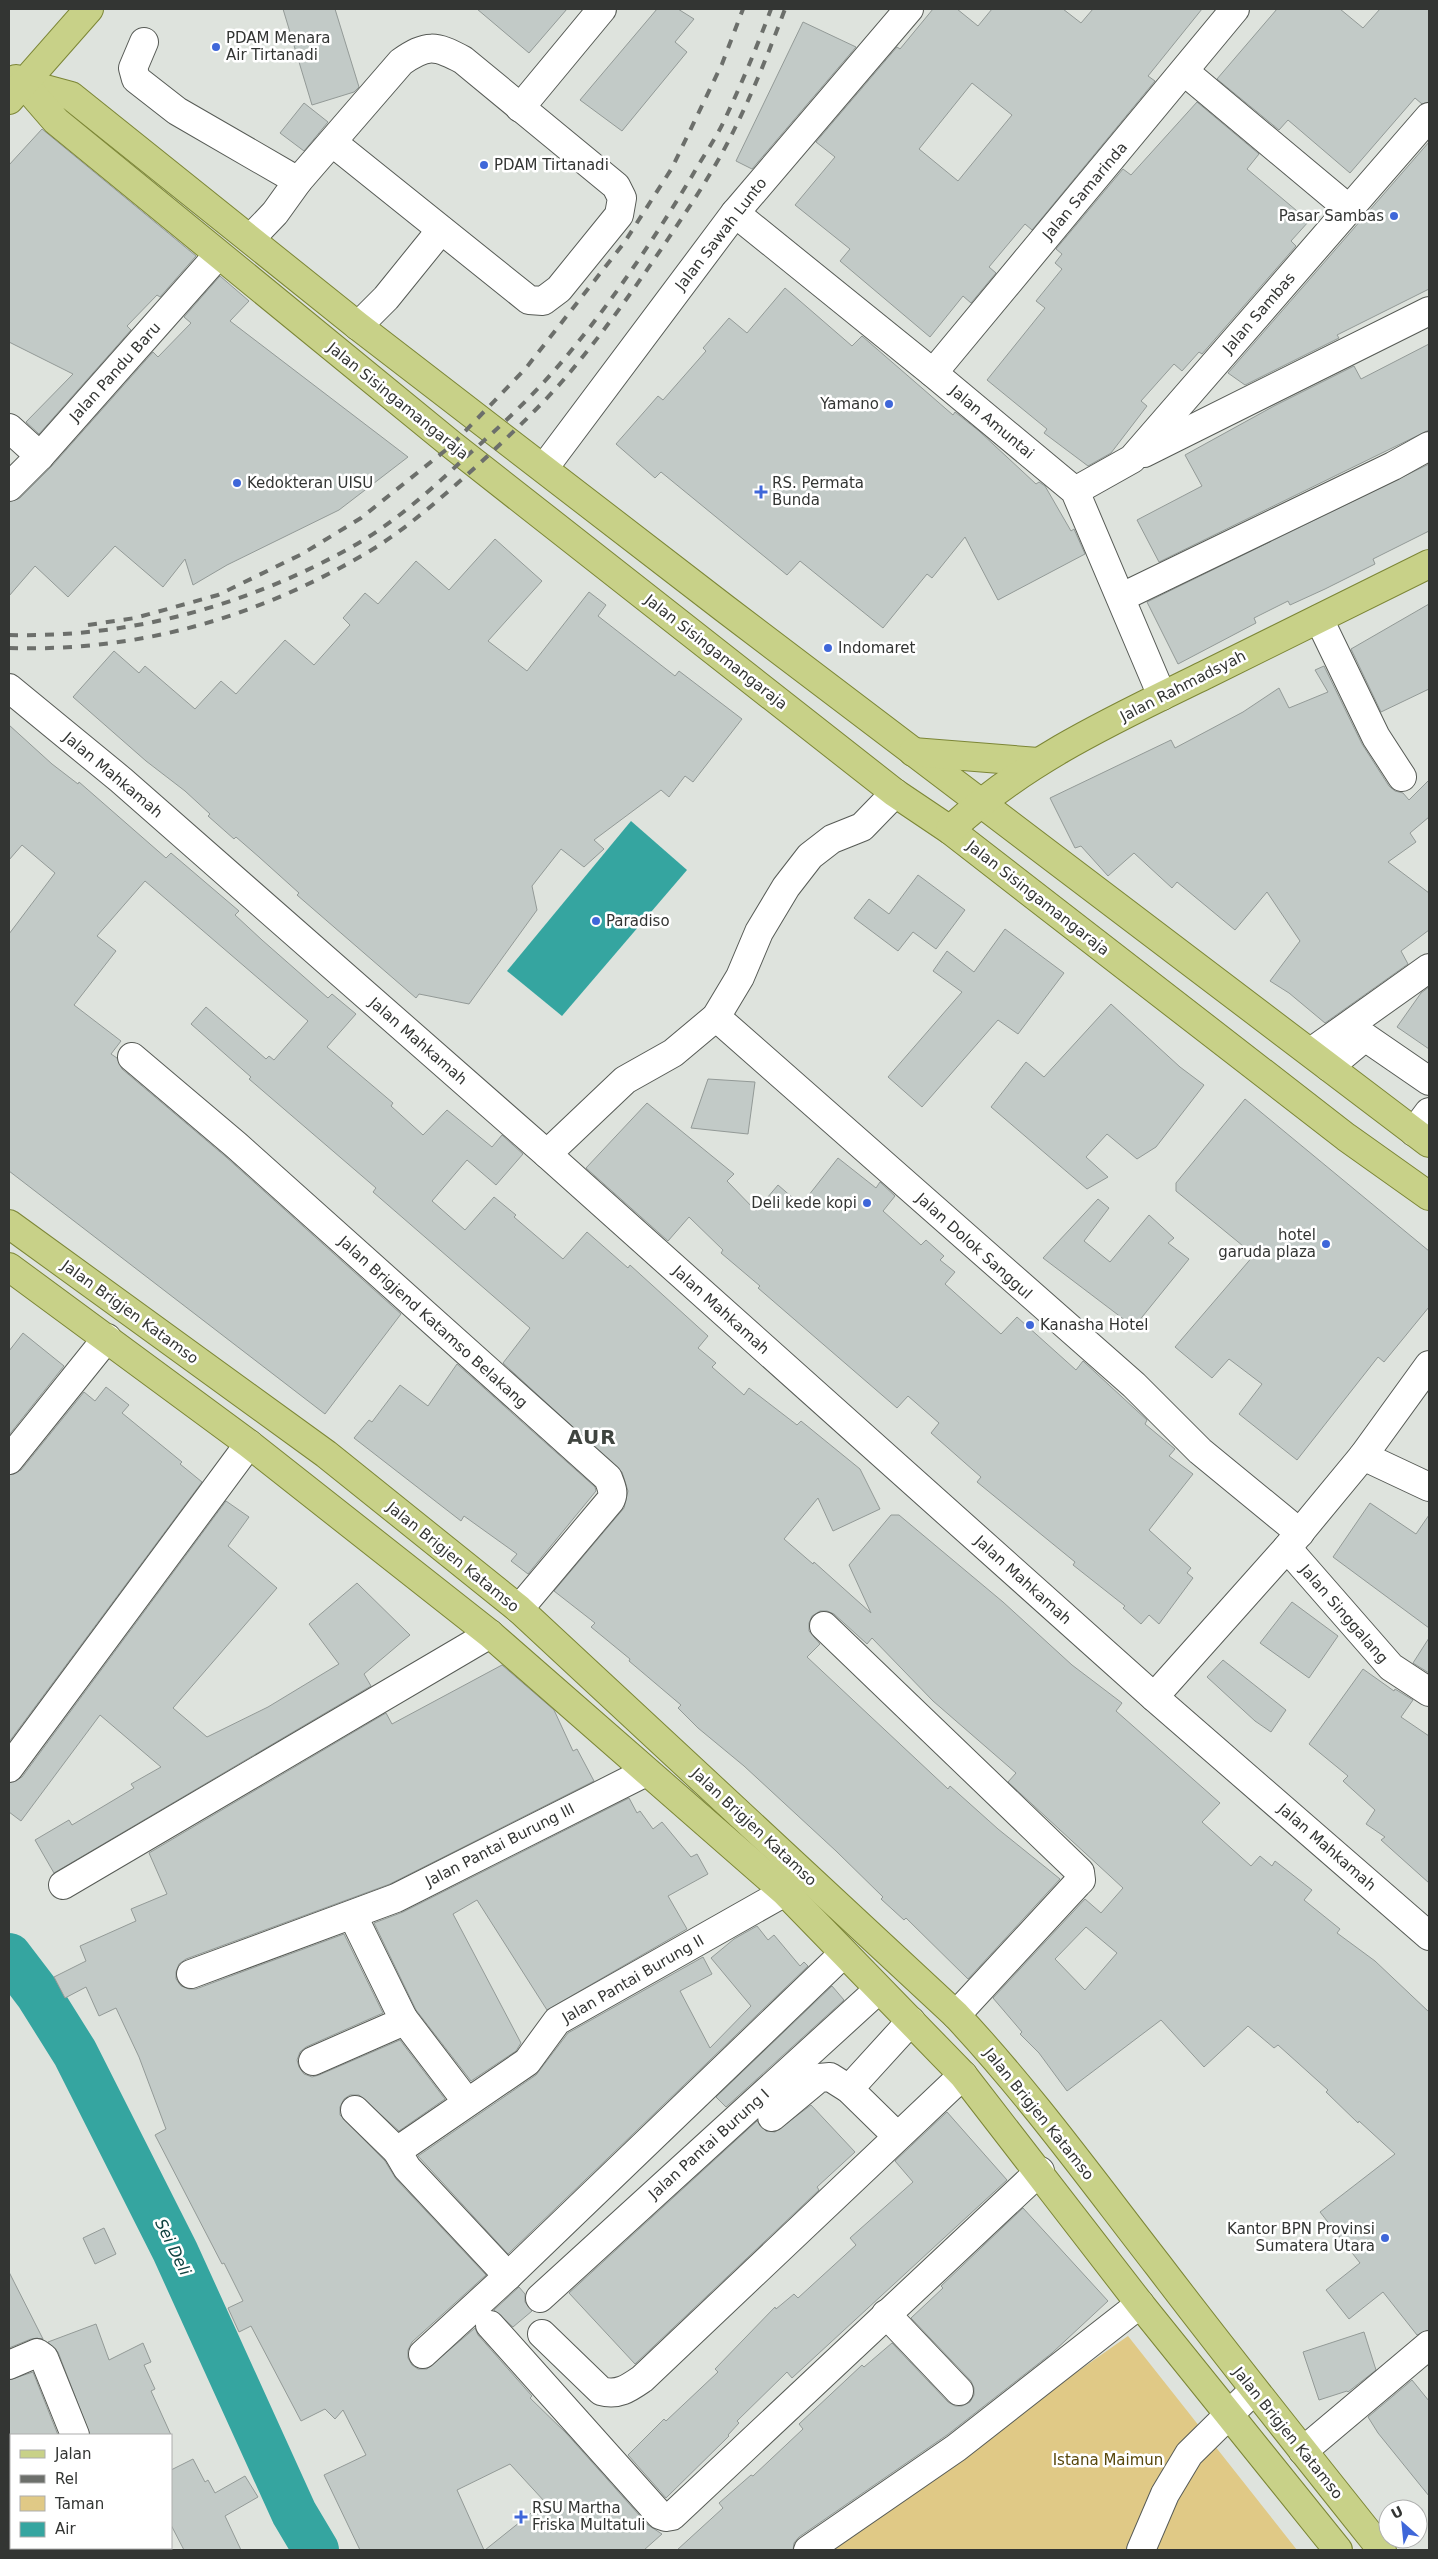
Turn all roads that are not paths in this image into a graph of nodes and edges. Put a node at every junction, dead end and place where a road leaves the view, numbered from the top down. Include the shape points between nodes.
1 (90, 9) edge
2 (602, 9) edge
3 (909, 9) edge
4 (1235, 9) edge
5 (144, 42) dead end
6 (1184, 72) junction
7 (13, 86) edge
8 (520, 108) junction
9 (1429, 117) edge
10 (332, 142) junction
11 (298, 181) junction
12 (1349, 209) junction
13 (734, 213) junction
14 (440, 230) junction
15 (251, 238) junction
16 (218, 255) junction
17 (1429, 311) edge
18 (358, 326) junction
19 (933, 373) junction
20 (9, 428) edge
21 (1429, 446) edge
22 (40, 456) junction
23 (1132, 459) junction
24 (544, 468) junction
25 (9, 487) edge
26 (1075, 492) junction
27 (1429, 564) edge
28 (1122, 597) junction
29 (1319, 619) junction
30 (800, 665) junction
31 (9, 688) edge
32 (773, 695) junction
33 (1162, 696) junction
34 (911, 752) junction
35 (1038, 762) junction
36 (1402, 777) dead end
37 (895, 793) junction
38 (980, 801) junction
39 (950, 830) junction
40 (1429, 968) edge
41 (716, 1017) junction
42 (132, 1057) dead end
43 (1320, 1060) junction
44 (1429, 1081) edge
45 (1424, 1129) edge
46 (546, 1154) junction
47 (1429, 1196) edge
48 (9, 1224) edge
49 (9, 1266) edge
50 (107, 1338) junction
51 (1429, 1366) edge
52 (249, 1444) junction
53 (1363, 1456) junction
54 (9, 1460) edge
55 (1429, 1487) edge
56 (1294, 1541) junction
57 (519, 1609) junction
58 (824, 1626) dead end
59 (490, 1634) junction
60 (1429, 1692) edge
61 (1154, 1697) junction
62 (9, 1768) edge
63 (646, 1772) junction
64 (63, 1885) dead end
65 (784, 1892) junction
66 (353, 1916) junction
67 (1429, 1936) edge
68 (843, 1954) junction
69 (191, 1974) dead end
70 (878, 1990) junction
71 (956, 2015) junction
72 (403, 2018) junction
73 (912, 2021) junction
74 (989, 2050) junction
75 (313, 2060) dead end
76 (964, 2075) junction
77 (849, 2089) junction
78 (467, 2102) junction
79 (355, 2110) dead end
80 (772, 2118) dead end
81 (897, 2136) junction
82 (397, 2151) junction
83 (1040, 2171) junction
84 (508, 2276) junction
85 (540, 2298) dead end
86 (1140, 2304) junction
87 (886, 2314) junction
88 (490, 2325) dead end
89 (542, 2334) dead end
90 (1429, 2345) edge
91 (423, 2354) dead end
92 (9, 2364) edge
93 (1254, 2390) junction
94 (959, 2392) dead end
95 (1230, 2414) junction
96 (75, 2434) edge
97 (1303, 2451) junction
98 (808, 2550) edge
99 (1141, 2550) edge
100 (1338, 2550) edge
101 (1382, 2550) edge

1 - 7 main road
2 - 8 street
3 - 13 street, Jalan Sawah Lunto
4 - 6 street, Jalan Samarinda
5 - 11 street via 133,68 136,79 177,111
6 - 12 street
6 - 19 street, Jalan Samarinda
7 - 15 main road via 71,96
7 - 16 main road, Jalan Sisingamangaraja
8 - 10 street via 463,60 444,50 419,50 401,62
8 - 14 street via 616,186 622,198 620,215 559,289 543,301 529,300
9 - 12 street, Jalan Sambas
10 - 11 street
10 - 14 street
11 - 15 street via 275,213
12 - 23 street, Jalan Sambas
13 - 19 street, Jalan Amuntai
13 - 24 street, Jalan Sawah Lunto
14 - 18 street via 386,298
15 - 18 main road
16 - 22 street, Jalan Pandu Baru
16 - 32 main road, Jalan Sisingamangaraja via 452,445
17 - 23 street
18 - 24 main road
19 - 26 street, Jalan Amuntai
20 - 22 street
21 - 28 street
22 - 25 street, Jalan Pandu Baru
23 - 26 street, Jalan Sambas
24 - 30 main road
26 - 28 street, Jalan Amuntai
27 - 29 main road, Jalan Rahmadsyah
28 - 33 street, Jalan Amuntai
29 - 33 main road, Jalan Rahmadsyah
29 - 36 street via 1376,737
30 - 32 main road
30 - 34 main road
31 - 46 street, Jalan Mahkamah via 121,780
32 - 37 main road, Jalan Sisingamangaraja
33 - 35 main road, Jalan Rahmadsyah
34 - 35 main road
34 - 38 main road
35 - 38 main road, Jalan Rahmadsyah
37 - 39 main road, Jalan Sisingamangaraja
37 - 41 street via 862,827 832,839 810,856 786,887 759,932 740,977
38 - 39 main road, Jalan Rahmadsyah
38 - 43 main road
39 - 47 main road, Jalan Sisingamangaraja via 1346,1137
40 - 43 street
41 - 46 street via 674,1053 625,1080
41 - 56 street, Jalan Dolok Sanggul via 1134,1385
42 - 57 street, Jalan Brigjend Katamso Belakang via 236,1145 608,1478 613,1489 610,1501
43 - 44 street via 1365,1037
43 - 45 main road
46 - 61 street, Jalan Mahkamah
48 - 57 main road, Jalan Brigjen Katamso via 326,1454
49 - 50 main road, Jalan Brigjen Katamso
50 - 52 main road, Jalan Brigjen Katamso
50 - 54 street
51 - 53 street
52 - 59 main road, Jalan Brigjen Katamso
52 - 62 street
53 - 55 street
53 - 56 street
56 - 60 street, Jalan Singgalang via 1391,1667
56 - 61 street
57 - 59 main road
57 - 71 main road, Jalan Brigjen Katamso
58 - 71 street via 1080,1872 1078,1884
59 - 63 main road, Jalan Brigjen Katamso
59 - 64 street
61 - 67 street, Jalan Mahkamah
63 - 65 main road, Jalan Brigjen Katamso
63 - 66 street, Jalan Pantai Burung III via 396,1898
65 - 68 main road, Jalan Brigjen Katamso
65 - 78 street, Jalan Pantai Burung II via 557,2021 527,2062
66 - 69 street, Jalan Pantai Burung III
66 - 72 street
68 - 70 main road, Jalan Brigjen Katamso
68 - 84 street
70 - 73 main road, Jalan Brigjen Katamso
70 - 85 street, Jalan Pantai Burung I
71 - 74 main road, Jalan Brigjen Katamso
72 - 75 street via 402,2022
72 - 78 street
73 - 76 main road, Jalan Brigjen Katamso
73 - 77 street
74 - 76 main road
74 - 93 main road, Jalan Brigjen Katamso
76 - 81 street
76 - 83 main road, Jalan Brigjen Katamso
77 - 80 street via 823,2076
77 - 81 street
78 - 82 street, Jalan Pantai Burung II
79 - 82 street
81 - 89 street via 630,2388 610,2394 602,2391
82 - 84 street via 407,2168
83 - 86 main road, Jalan Brigjen Katamso
83 - 87 street
84 - 91 street
86 - 95 main road, Jalan Brigjen Katamso
86 - 98 street via 956,2448
87 - 88 street via 672,2516 666,2517 660,2515
87 - 94 street
90 - 97 street
92 - 96 street via 37,2353 44,2358
93 - 95 street
93 - 97 main road, Jalan Brigjen Katamso
95 - 99 street via 1189,2454 1165,2494
95 - 100 main road, Jalan Brigjen Katamso
97 - 101 main road, Jalan Brigjen Katamso

